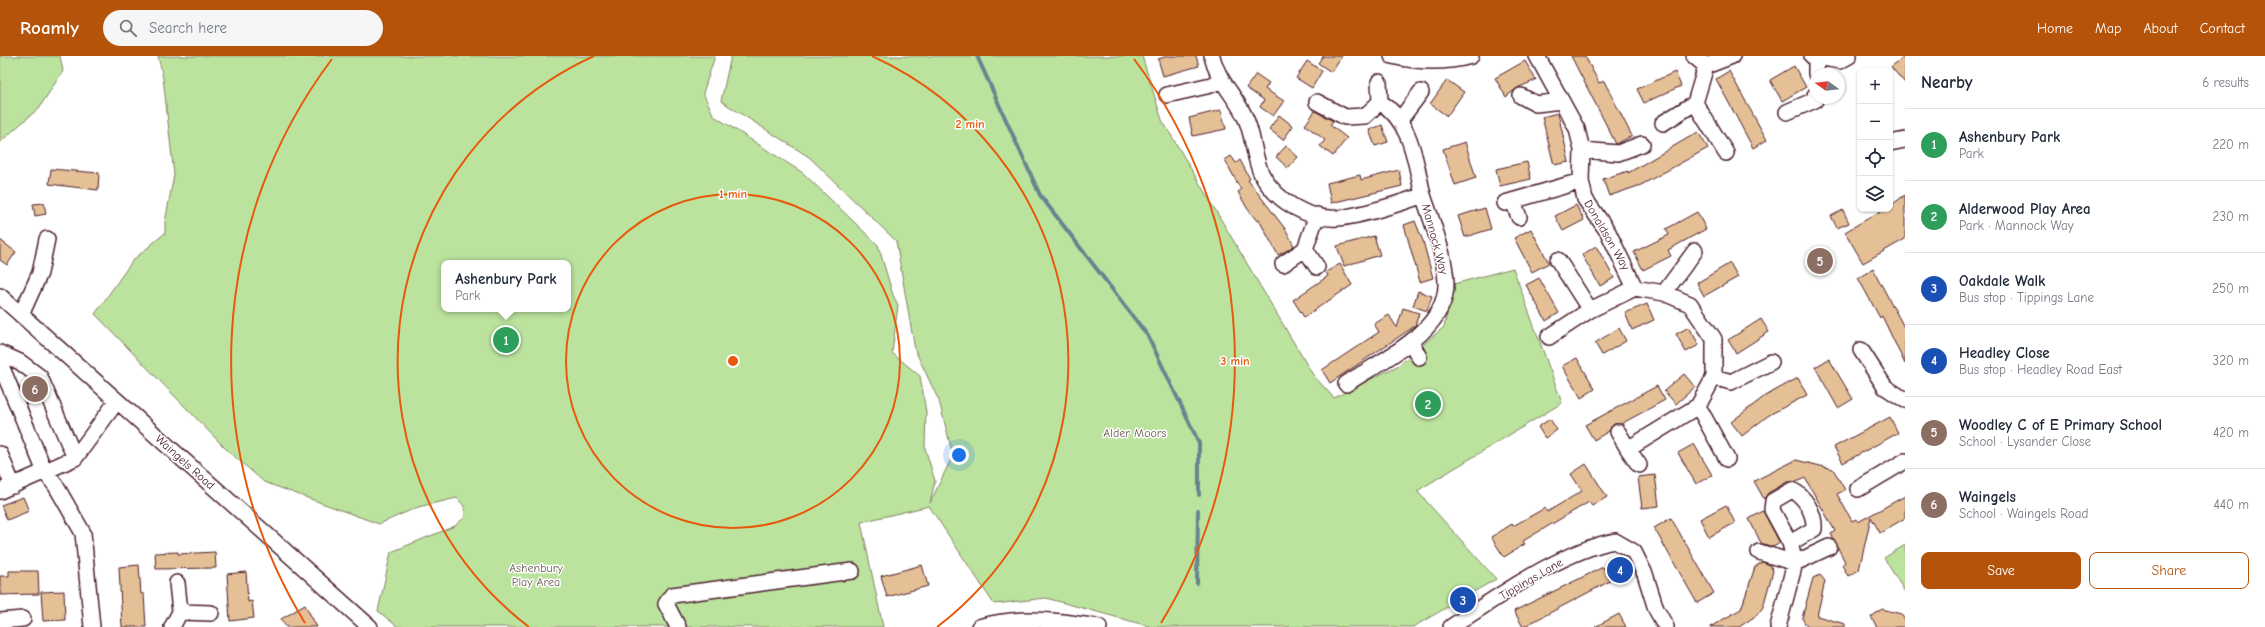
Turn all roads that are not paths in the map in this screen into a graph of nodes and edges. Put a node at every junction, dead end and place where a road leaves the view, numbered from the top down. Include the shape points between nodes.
1 (1212, 56) edge
2 (1392, 56) edge
3 (1471, 56) edge
4 (1536, 56) edge
5 (1694, 56) edge
6 (1732, 56) edge
7 (1849, 56) edge
8 (1814, 57) edge
9 (1706, 66) junction
10 (1815, 68) edge
11 (1220, 80) junction
12 (1379, 82) dead end
13 (1421, 92) dead end
14 (1168, 95) dead end
15 (1521, 96) dead end
16 (1809, 101) edge
17 (1317, 102) dead end
18 (1380, 102) junction
19 (1562, 102) junction
20 (1695, 103) junction
21 (1787, 112) dead end
22 (1400, 120) junction
23 (1662, 123) dead end
24 (1905, 140) edge
25 (1893, 143) edge
26 (1642, 144) dead end
27 (1582, 150) junction
28 (1726, 153) dead end
29 (1581, 181) junction
30 (1423, 195) junction
31 (1317, 215) junction
32 (1519, 217) dead end
33 (47, 238) dead end
34 (1306, 249) junction
35 (1695, 251) dead end
36 (1558, 260) dead end
37 (1283, 264) dead end
38 (1317, 267) dead end
39 (1635, 288) junction
40 (1664, 293) junction
41 (0, 296) edge
42 (1590, 310) junction
43 (21, 315) junction
44 (1549, 338) dead end
45 (1412, 342) junction
46 (1861, 350) dead end
47 (0, 353) edge
48 (1419, 357) dead end
49 (1771, 362) dead end
50 (0, 363) edge
51 (1714, 377) junction
52 (1346, 384) dead end
53 (1905, 400) edge
54 (117, 401) junction
55 (1698, 406) junction
56 (1618, 432) dead end
57 (1628, 449) junction
58 (0, 454) edge
59 (75, 458) junction
60 (1727, 459) dead end
61 (1905, 461) edge
62 (1639, 465) dead end
63 (44, 472) junction
64 (7, 489) edge
65 (1858, 489) dead end
66 (1790, 543) dead end
67 (1829, 547) dead end
68 (1759, 552) dead end
69 (1795, 563) junction
70 (852, 571) dead end
71 (177, 583) dead end
72 (180, 612) junction
73 (211, 613) dead end
74 (23, 619) dead end
75 (0, 621) edge
76 (92, 627) edge
77 (172, 627) edge
78 (370, 627) edge
79 (678, 627) edge
80 (979, 627) edge
81 (1099, 627) edge
82 (1451, 627) edge
83 (1666, 627) edge
84 (1778, 627) edge

1 - 11 street, Mannock Way
2 - 3 street via 1426,60
4 - 19 street, Donaldson Way
5 - 9 street
6 - 9 street
7 - 8 street via 1840,61
8 - 10 street
9 - 20 street
11 - 14 street via 1212,85
11 - 31 street, Mannock Way via 1245,117 1260,170 1266,181 1288,203
12 - 18 street
13 - 22 street
15 - 19 street via 1536,104
16 - 21 street
17 - 18 street via 1345,117 1365,116
18 - 22 street, Mannock Way
19 - 27 street, Donaldson Way via 1577,129
20 - 23 street
20 - 28 street
22 - 30 street, Mannock Way via 1412,147
24 - 25 street
26 - 27 street via 1618,153
27 - 29 street, Donaldson Way
29 - 32 street via 1509,202
29 - 39 street, Donaldson Way via 1585,199 1608,232
30 - 31 street, Mannock Way via 1345,217
30 - 45 street, Mannock Way via 1440,252 1446,288 1438,314 1428,328
31 - 34 street
33 - 43 street via 40,273
34 - 37 street
34 - 38 street
35 - 40 street
36 - 42 street
39 - 40 street
39 - 42 street
40 - 51 street via 1690,304 1714,339
41 - 43 street, Waingels Road
42 - 44 street
43 - 54 street, Waingels Road
45 - 48 street
45 - 52 street, Mannock Way
46 - 53 street via 1885,387
47 - 59 street via 20,362 40,377
49 - 51 street via 1731,382
50 - 63 street
51 - 55 street
54 - 59 street
54 - 78 street, Waingels Road
55 - 57 street
55 - 60 street
56 - 57 street
57 - 62 street
58 - 64 street
59 - 63 street
61 - 65 street
63 - 64 street
63 - 76 street via 56,486 83,533
66 - 69 street
67 - 69 street
68 - 69 street
69 - 84 street
70 - 79 street via 672,595 666,604
71 - 72 street
72 - 73 street
72 - 77 street
74 - 75 street
80 - 81 street via 996,622 1050,620
82 - 83 street, Tippings Lane via 1529,578 1594,545 1615,541 1634,552 1645,574 1656,609

